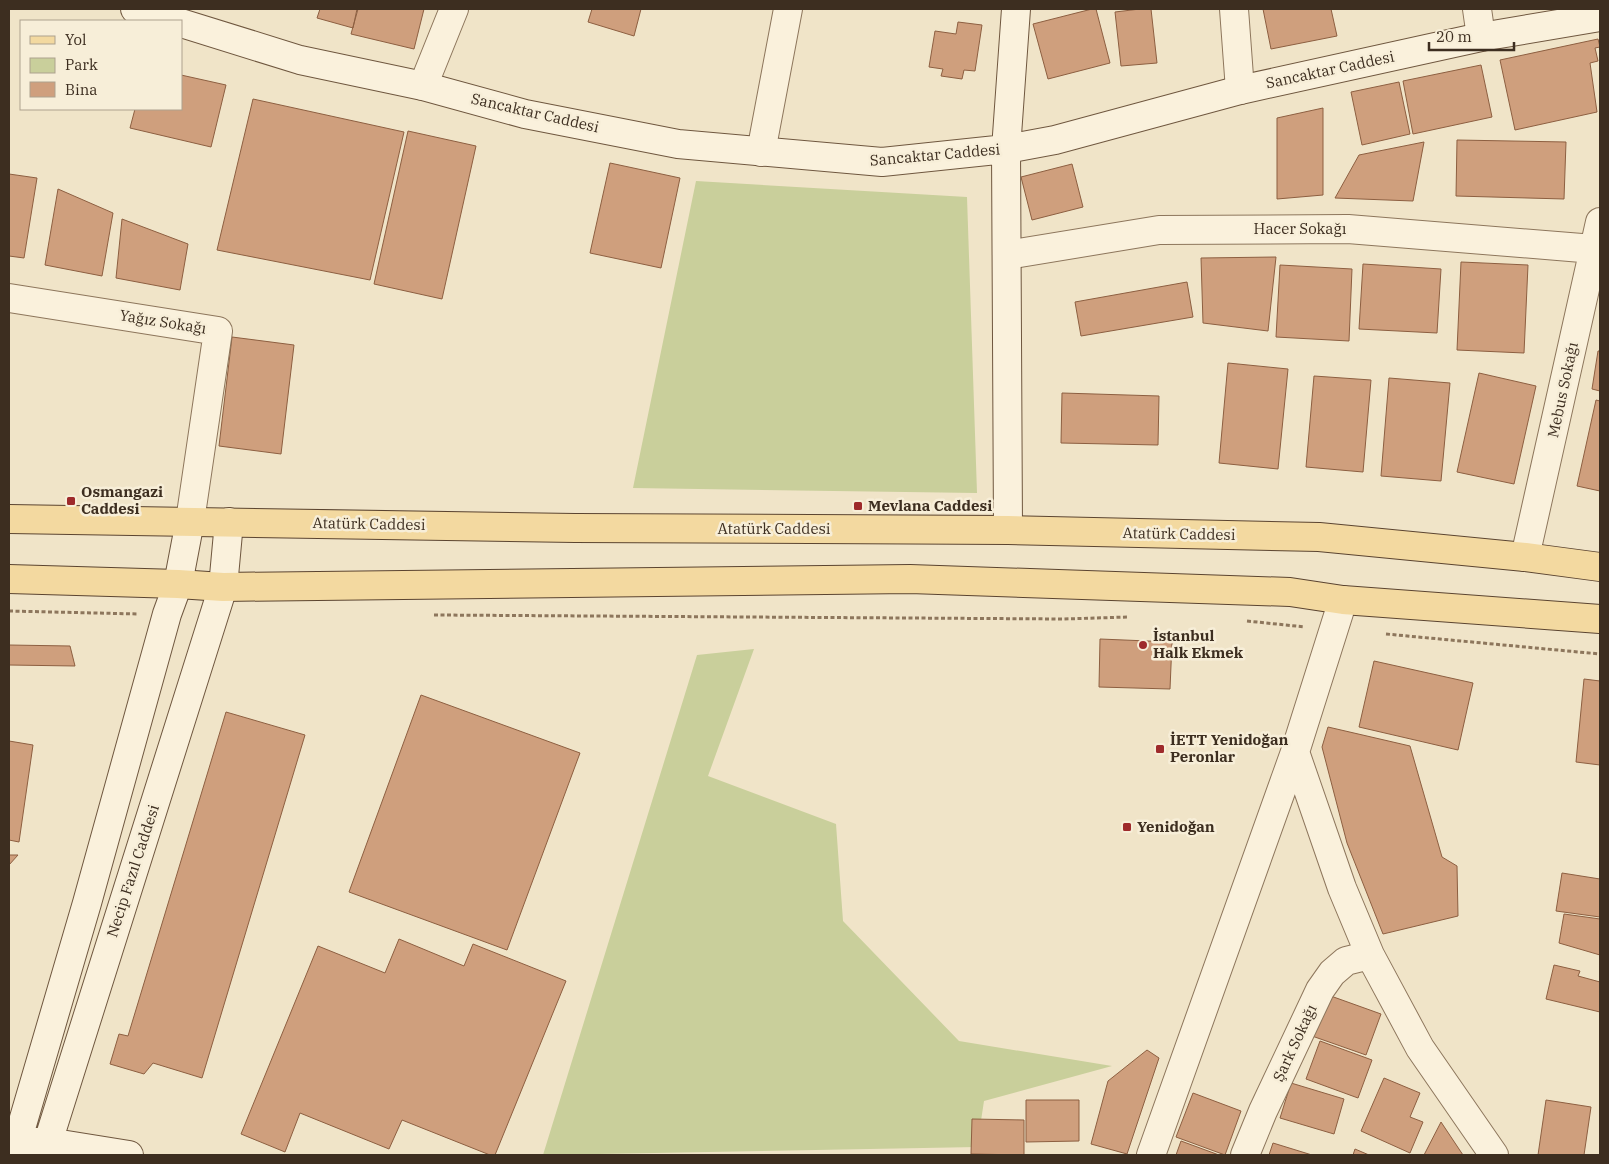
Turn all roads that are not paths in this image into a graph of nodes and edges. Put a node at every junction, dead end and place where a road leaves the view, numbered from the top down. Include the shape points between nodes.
1 (135, 9) edge
2 (454, 9) edge
3 (788, 9) edge
4 (1016, 9) edge
5 (1234, 9) edge
6 (1477, 9) edge
7 (1600, 9) edge
8 (1600, 13) edge
9 (1600, 17) edge
10 (172, 20) edge
11 (182, 23) edge
12 (1481, 37) junction
13 (423, 86) junction
14 (1240, 90) junction
15 (1006, 149) junction
16 (761, 152) junction
17 (1600, 222) edge
18 (1594, 250) junction
19 (1007, 255) junction
20 (9, 298) edge
21 (9, 519) edge
22 (190, 521) junction
23 (229, 522) junction
24 (1008, 530) junction
25 (1525, 557) junction
26 (1600, 567) edge
27 (9, 580) edge
28 (178, 584) junction
29 (223, 587) junction
30 (1344, 600) junction
31 (1600, 619) edge
32 (1295, 752) junction
33 (1370, 955) junction
34 (12, 1146) edge
35 (45, 1149) edge
36 (129, 1155) edge
37 (1151, 1155) edge
38 (1245, 1155) edge
39 (1494, 1155) edge

1 - 10 street
2 - 13 street
3 - 16 street
4 - 15 street
5 - 14 street
6 - 12 street
7 - 8 street
9 - 12 street, Sancaktar Caddesi
11 - 13 street, Sancaktar Caddesi via 300,60
12 - 14 street, Sancaktar Caddesi
13 - 16 street, Sancaktar Caddesi via 525,114 678,144
14 - 15 street, Sancaktar Caddesi via 1055,140
15 - 16 street, Sancaktar Caddesi via 882,162
15 - 19 street
17 - 18 street, Mebus Sokağı
18 - 19 street, Hacer Sokağı via 1348,229 1159,230
18 - 25 street, Mebus Sokağı
19 - 24 street
20 - 22 street, Yağız Sokağı via 218,331
21 - 22 main road, Atatürk Caddesi
22 - 23 main road, Atatürk Caddesi
22 - 28 street
23 - 24 main road, Atatürk Caddesi
23 - 29 street
24 - 25 main road, Atatürk Caddesi via 1319,537
25 - 26 main road, Atatürk Caddesi
27 - 28 main road
28 - 29 main road
28 - 34 street via 90,894
29 - 30 main road via 910,579 1290,592
29 - 35 street, Necip Fazıl Caddesi
30 - 31 main road
30 - 32 street
32 - 33 street via 1342,888
32 - 37 street
33 - 38 street, Şark Sokağı via 1346,961 1320,990
33 - 39 street via 1420,1048
34 - 35 street
35 - 36 street

